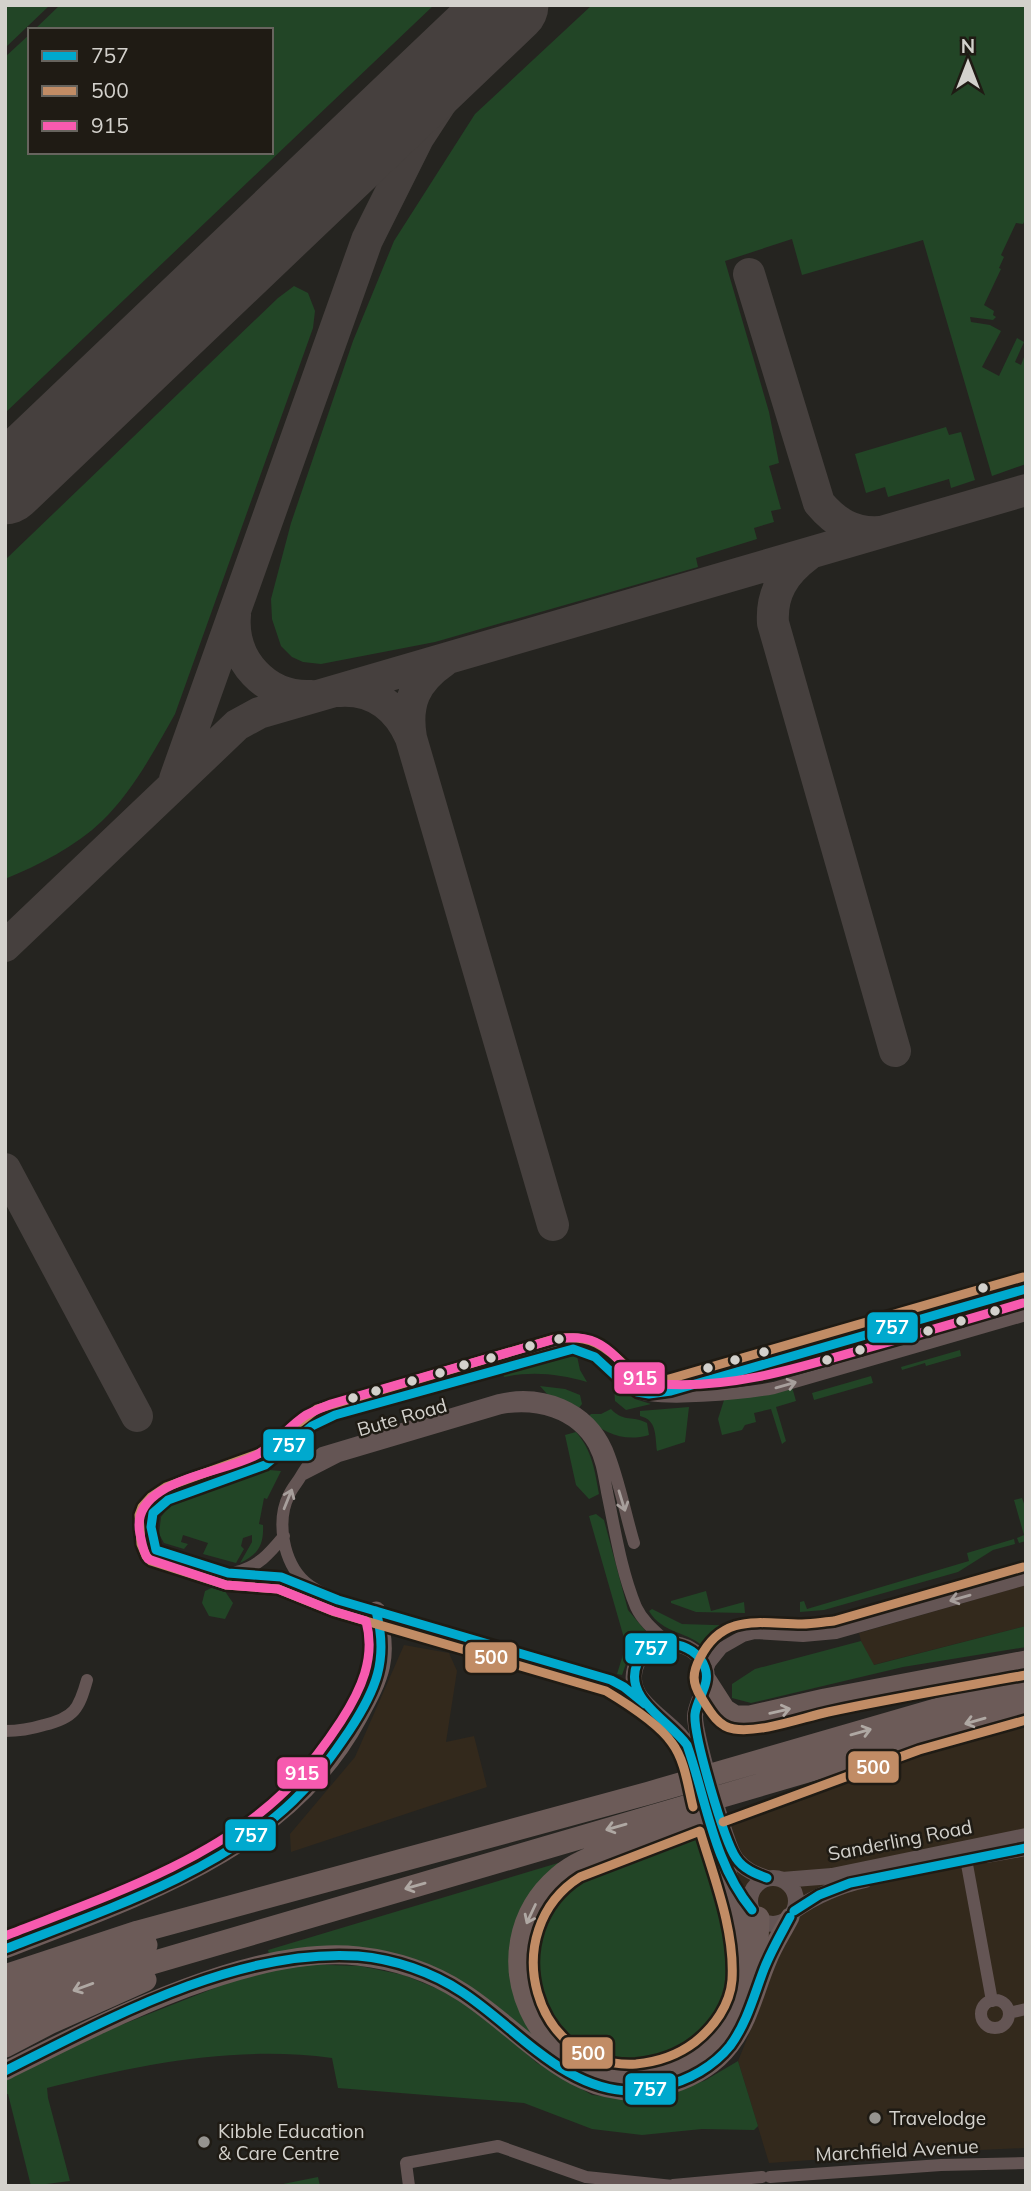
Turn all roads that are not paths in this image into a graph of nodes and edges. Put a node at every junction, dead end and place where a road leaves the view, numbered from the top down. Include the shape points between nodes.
1 (1026, 1289) edge
2 (1026, 1315) edge
3 (647, 1393) junction
4 (515, 1401) junction
5 (284, 1536) junction
6 (634, 1543) dead end
7 (228, 1573) junction
8 (1026, 1579) edge
9 (313, 1588) junction
10 (376, 1611) junction
11 (668, 1643) junction
12 (1026, 1662) edge
13 (706, 1677) junction
14 (87, 1680) dead end
15 (1026, 1684) edge
16 (645, 1704) junction
17 (1026, 1707) edge
18 (5, 1731) edge
19 (755, 1782) junction
20 (684, 1815) junction
21 (1026, 1836) edge
22 (474, 1842) junction
23 (1026, 1848) edge
24 (966, 1859) junction
25 (723, 1864) junction
26 (775, 1879) junction
27 (335, 1910) junction
28 (755, 1914) junction
29 (792, 1914) junction
30 (5, 1949) edge
31 (5, 1976) edge
32 (5, 1999) edge
33 (741, 1999) junction
34 (992, 2001) junction
35 (1026, 2009) edge
36 (1009, 2013) junction
37 (5, 2021) edge
38 (5, 2046) edge
39 (5, 2071) edge
40 (1026, 2163) edge
41 (584, 2181) edge
42 (673, 2185) edge
43 (410, 2186) edge

1 - 3 street via 671,1391
3 -> 2 street via 676,1396 774,1388
3 - 7 street via 636,1392 592,1353 573,1349 334,1415 312,1426 265,1465 168,1500 153,1513 156,1550
5 -> 4 street, Bute Road via 284,1507 302,1475 339,1456
4 -> 6 street via 535,1397 554,1402 592,1427 607,1451
4 - 11 street via 557,1412 574,1422 593,1443 635,1604 646,1623
5 - 7 street via 261,1562
5 - 9 street via 293,1566
7 - 9 street via 281,1577
8 -> 13 street via 836,1633 743,1636 722,1648
9 - 10 street
10 - 16 street via 611,1680
10 - 30 highway via 383,1655 366,1703 338,1752 285,1810 201,1866
11 - 13 street via 695,1654
11 - 16 street via 646,1652 636,1666 636,1687
13 -> 12 highway via 723,1710 736,1717 750,1717
13 - 26 street via 696,1725 731,1851 750,1872
14 - 18 street via 79,1706 65,1721
19 -> 15 highway
16 - 25 street via 678,1731 687,1745
17 -> 19 highway
19 - 20 highway
19 - 22 highway via 674,1786
20 -> 27 highway
20 -> 33 highway via 568,1869 546,1890 528,1920 520,1951 526,2000 558,2050 587,2068 640,2076 671,2070 696,2058 726,2028
21 - 26 street, Sanderling Road via 832,1876
22 - 31 highway via 138,1932
22 - 32 highway via 114,1956
23 - 24 street, Sanderling Road
24 - 29 street, Sanderling Road via 850,1883 819,1895
24 - 34 street
25 - 28 street
25 - 33 highway via 743,1947
26 - 28 street via 755,1887 750,1902
26 - 29 street via 789,1884 796,1896
27 -> 37 highway via 122,1973
27 - 38 highway via 150,1978
28 - 29 street via 770,1924
28 - 33 highway via 755,1954
29 - 39 highway via 768,1959 750,2012 729,2047 701,2071 661,2088 622,2091 580,2080 443,1982 398,1964 356,1955 294,1958 199,1984
34 - 36 street via 1005,2004
34 - 36 street via 982,2012 987,2025 1000,2027
35 - 36 street
40 - 42 street, Marchfield Avenue
41 - 42 street, Marchfield Avenue
41 - 43 street, Marchfield Avenue via 498,2146 406,2163

